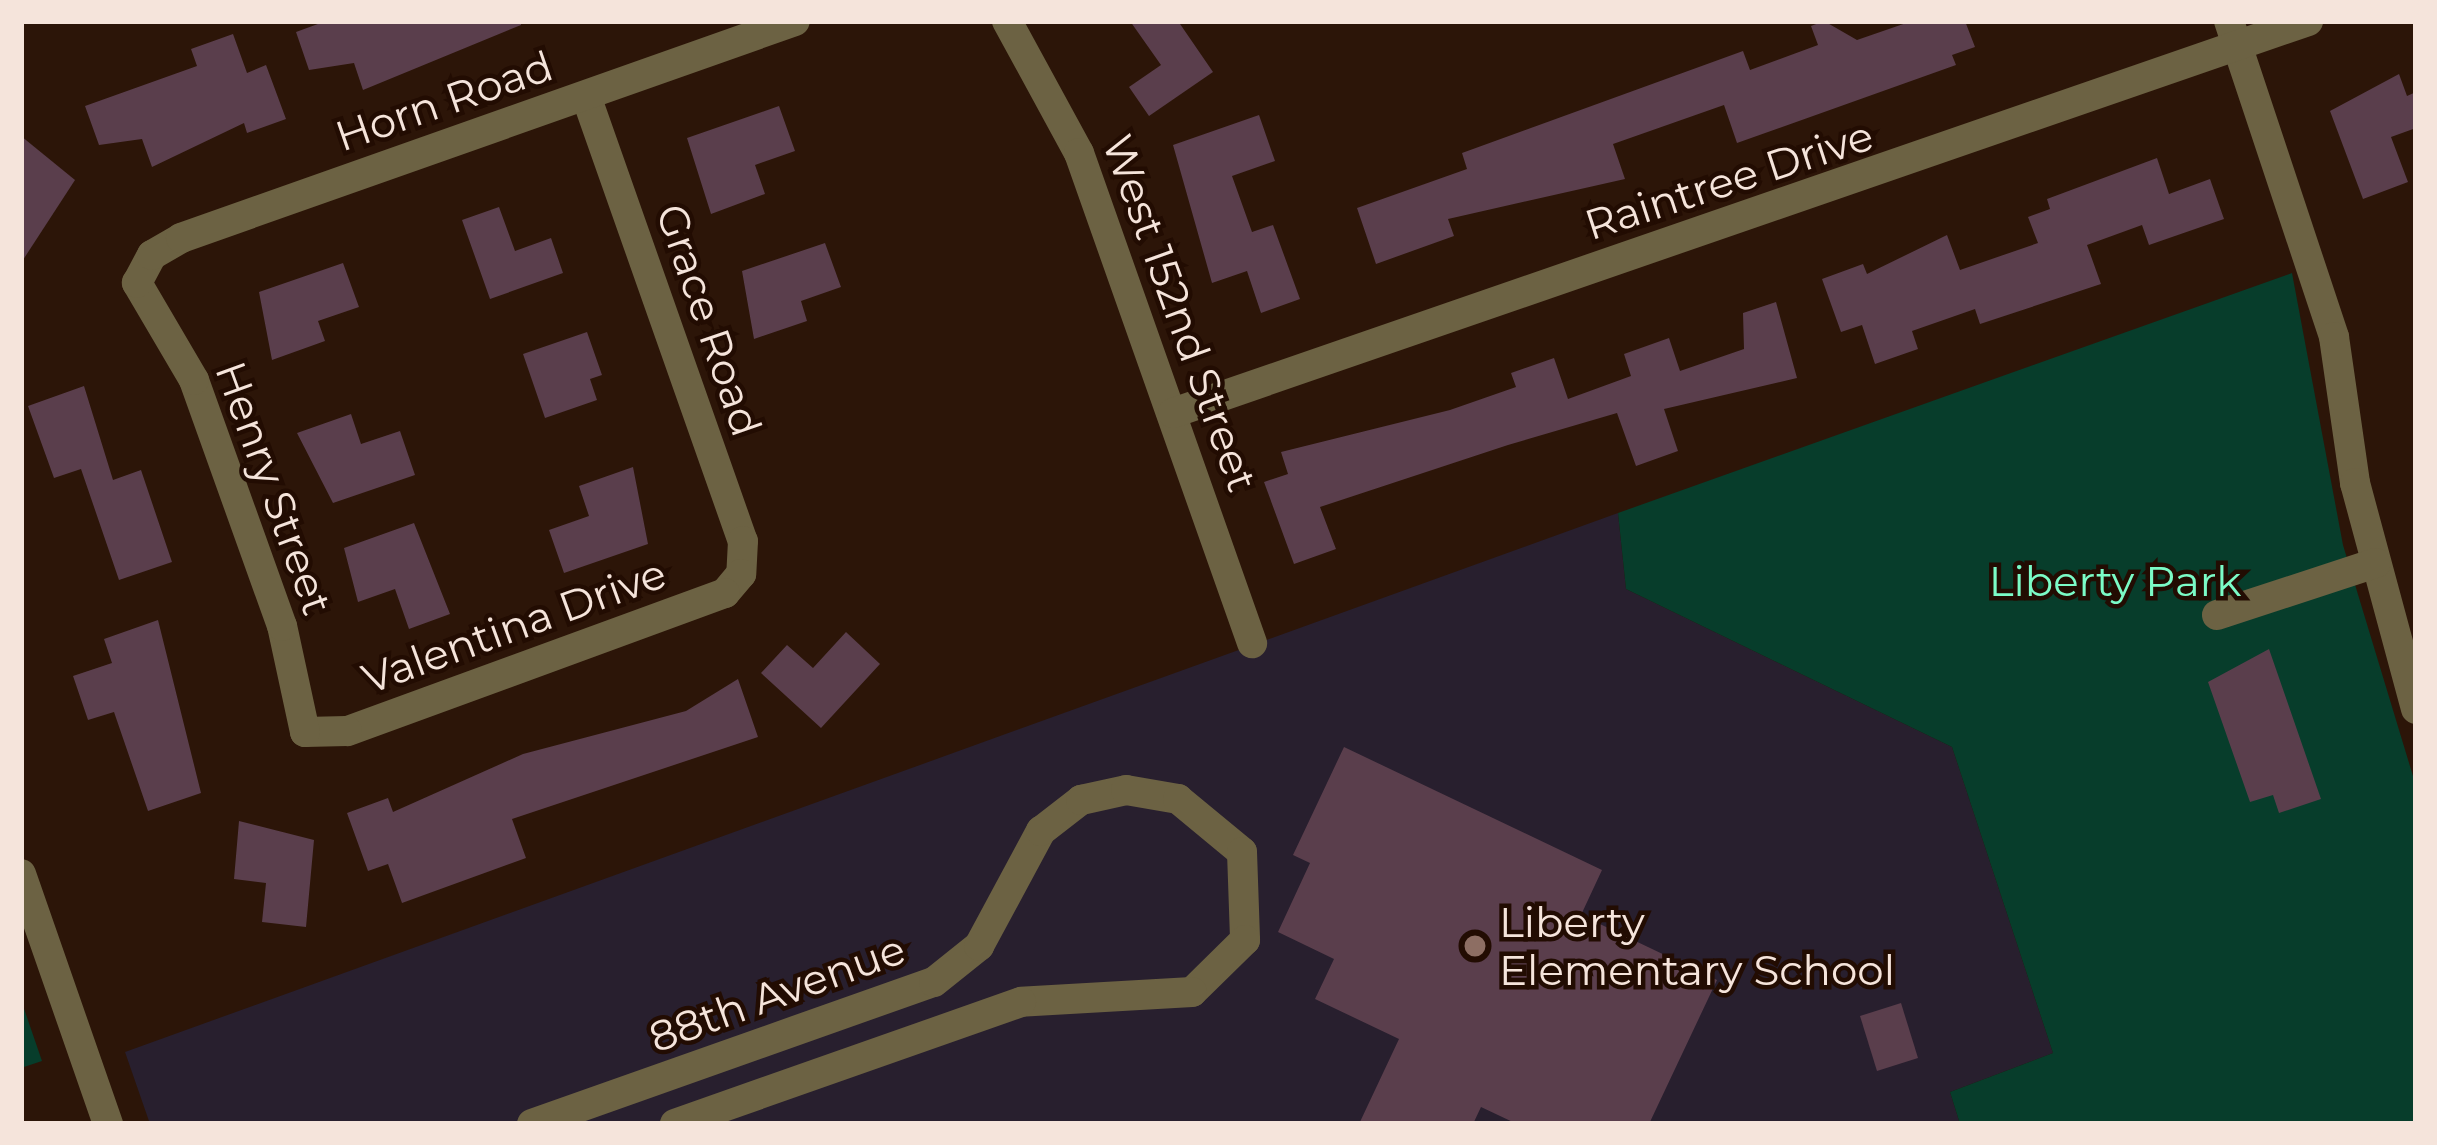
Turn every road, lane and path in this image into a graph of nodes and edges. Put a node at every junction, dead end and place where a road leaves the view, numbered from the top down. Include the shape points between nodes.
1 (795, 21) edge
2 (2308, 21) edge
3 (1015, 24) edge
4 (2233, 34) edge
5 (586, 96) junction
6 (137, 283) joint
7 (1173, 413) junction
8 (2376, 563) junction
9 (741, 574) joint
10 (2217, 615) dead end
11 (1252, 643) dead end
12 (2416, 710) edge
13 (305, 732) joint
14 (21, 874) edge
15 (108, 1124) edge
16 (532, 1124) edge
17 (675, 1124) edge

1 - 5 street, Horn Road
2 - 4 street, Raintree Drive
3 - 7 street, West 152nd Street via 1079,153
4 - 7 street, Raintree Drive
4 - 8 street via 2334,338
5 - 6 street, Horn Road via 182,238 152,255
5 - 9 street, Grace Road via 743,541
6 - 13 street, Henry Street via 194,380 282,626
7 - 11 street, West 152nd Street
8 - 10 street
8 - 12 street
9 - 13 street, Valentina Drive via 725,593 347,731
14 - 15 street
16 - 17 street, 88th Avenue via 934,982 979,946 1041,831 1081,800 1126,790 1178,799 1242,852 1246,940 1192,992 1021,1002

